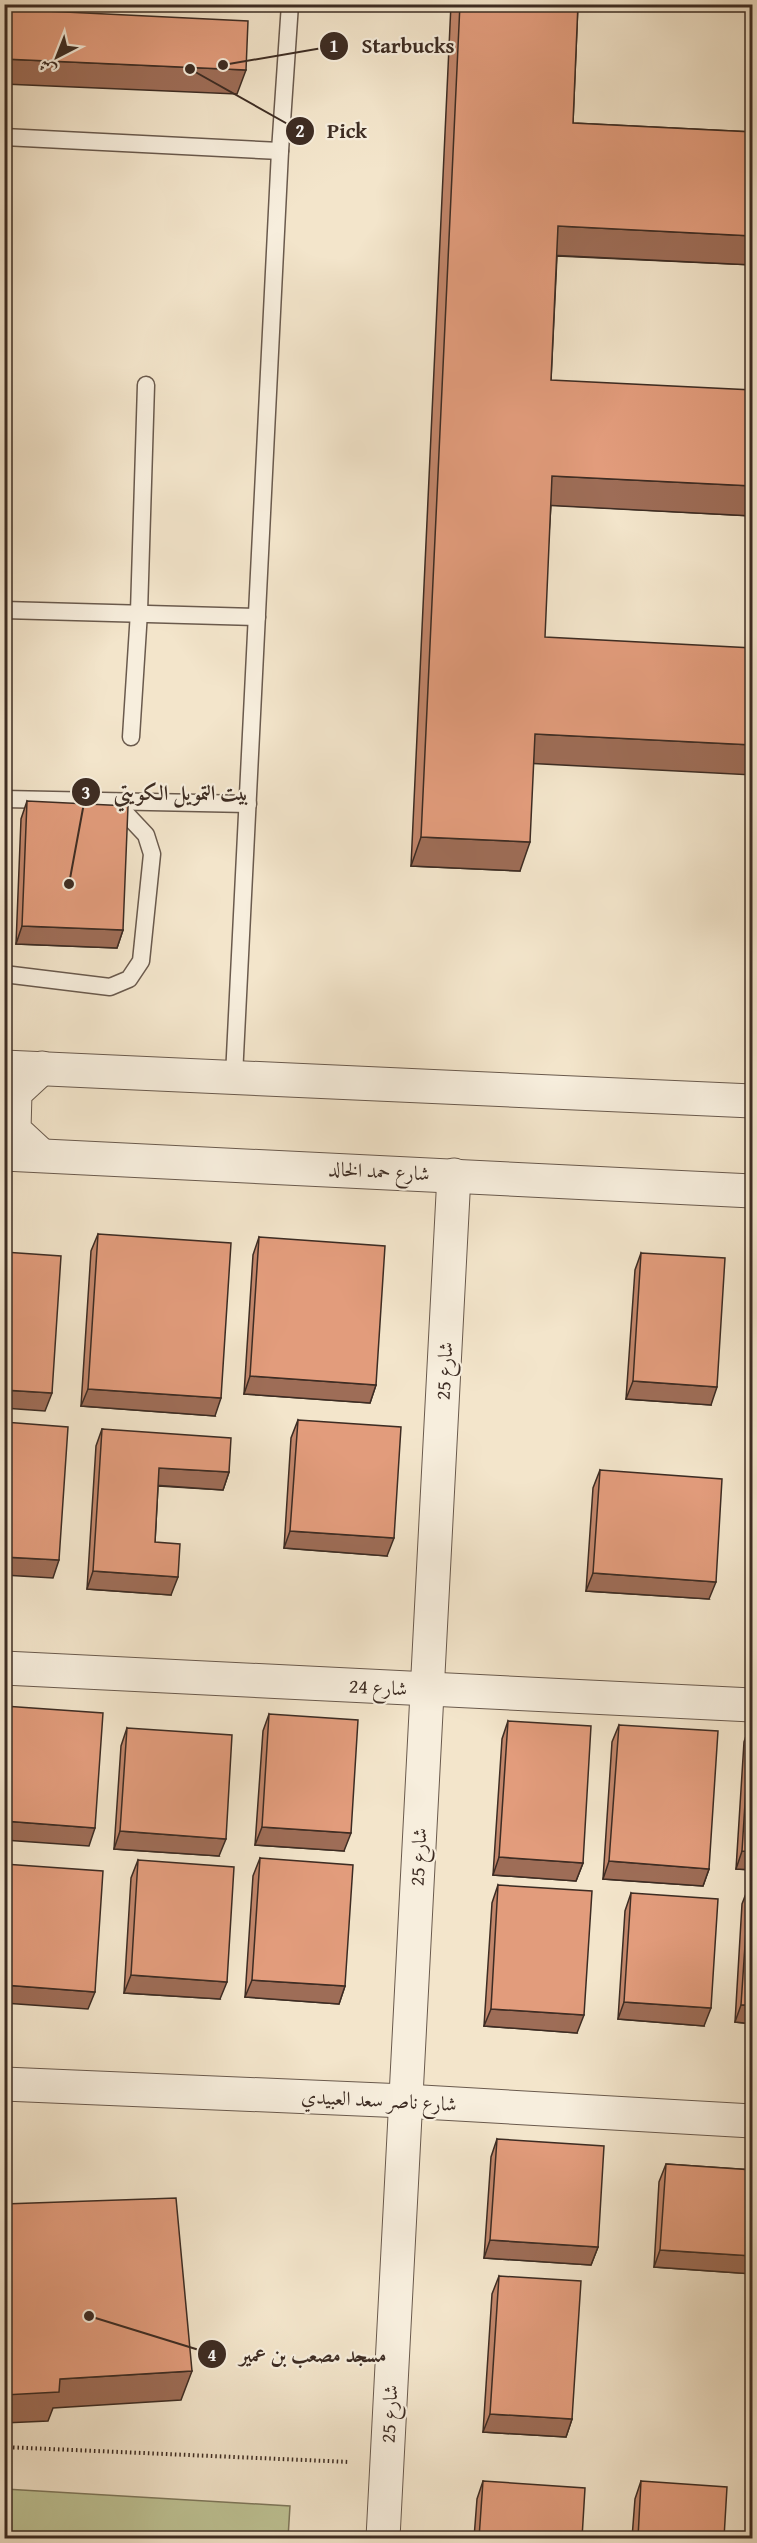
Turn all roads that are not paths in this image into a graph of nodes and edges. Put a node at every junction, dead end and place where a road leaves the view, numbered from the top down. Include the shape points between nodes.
1 (290, 4) edge
2 (4, 137) edge
3 (280, 151) junction
4 (146, 385) dead end
5 (4, 610) edge
6 (139, 612) junction
7 (257, 617) junction
8 (131, 737) dead end
9 (4, 800) edge
10 (115, 802) junction
11 (248, 804) junction
12 (4, 974) edge
13 (4, 1067) edge
14 (42, 1068) junction
15 (234, 1076) junction
16 (753, 1101) edge
17 (4, 1154) edge
18 (41, 1155) junction
19 (454, 1175) junction
20 (753, 1191) edge
21 (4, 1668) edge
22 (427, 1689) junction
23 (753, 1705) edge
24 (4, 2084) edge
25 (405, 2101) junction
26 (753, 2121) edge
27 (383, 2538) edge

1 - 3 lane
2 - 3 lane
3 - 7 lane
4 - 6 lane
5 - 6 lane
6 - 7 lane
6 - 8 lane
7 - 11 lane
9 - 10 lane
10 - 11 lane
10 - 12 lane via 146,835 152,854 141,961 129,979 110,987
11 - 15 lane
13 - 14 street
14 - 15 street
14 - 18 street via 15,1092 14,1120 14,1130
15 - 16 street
17 - 18 street, شارع حمد الخالد
18 - 19 street, شارع حمد الخالد
19 - 20 street, شارع حمد الخالد
19 - 22 street, شارع 25
21 - 22 street, شارع 24
22 - 23 street, شارع 24
22 - 25 street, شارع 25
24 - 25 street, شارع ناصر سعد العبيدي
25 - 26 street, شارع ناصر سعد العبيدي
25 - 27 street, شارع 25

